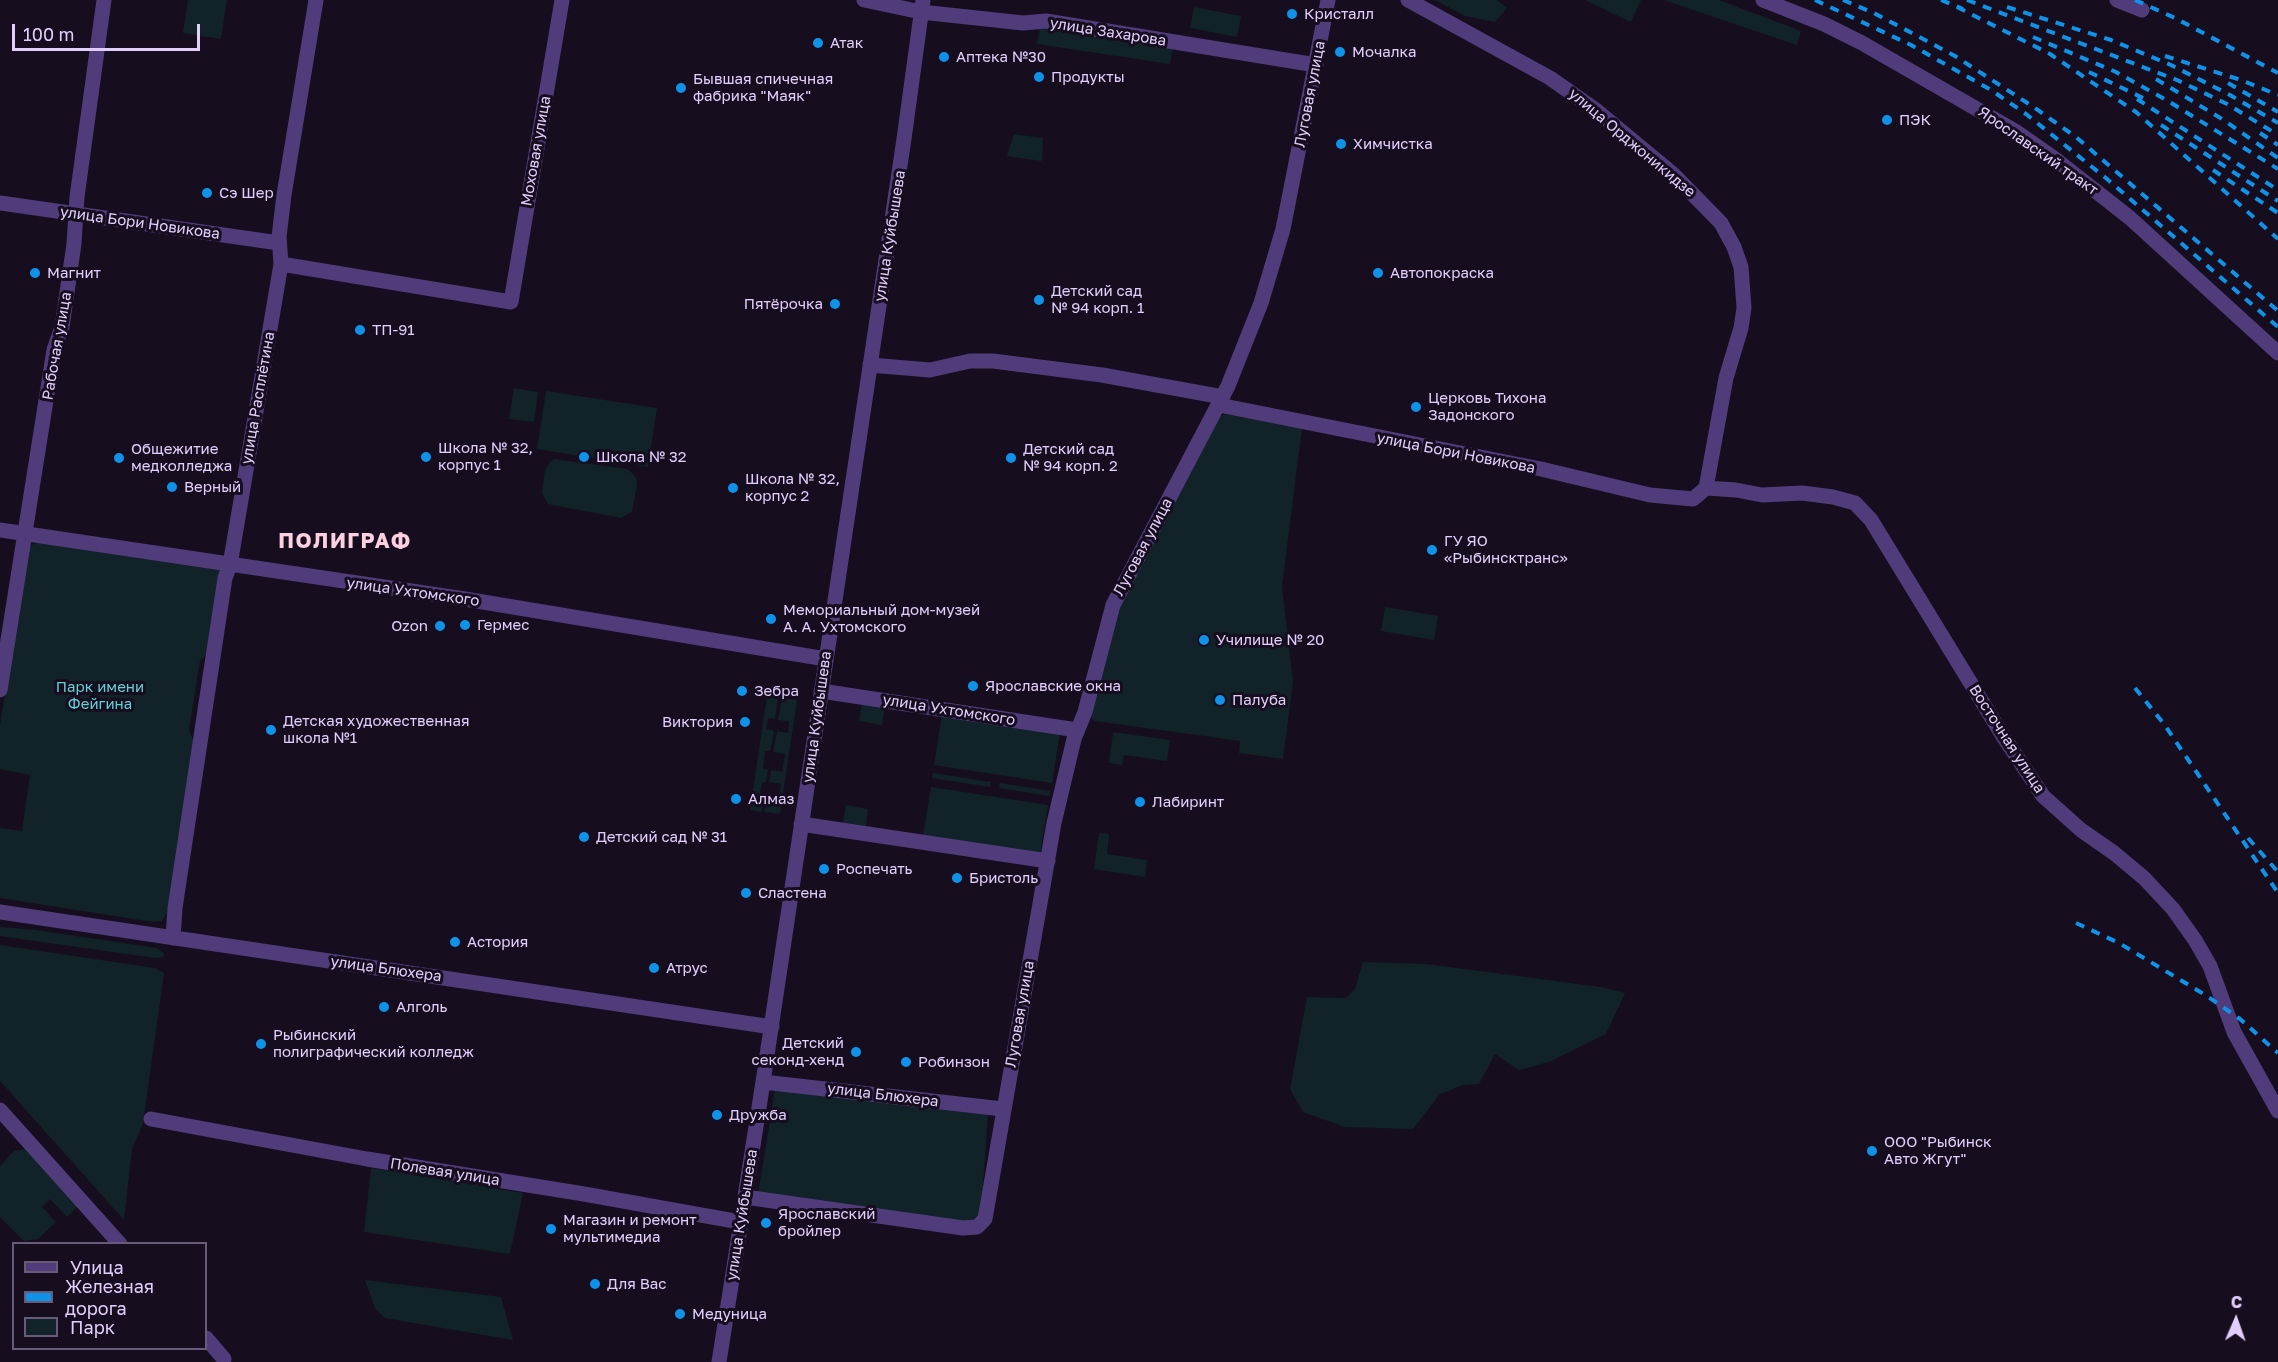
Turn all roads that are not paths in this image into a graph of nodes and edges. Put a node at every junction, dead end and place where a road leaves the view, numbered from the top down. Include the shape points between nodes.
1 (104, 0) edge
2 (316, 0) edge
3 (562, 0) edge
4 (864, 0) edge
5 (1328, 0) edge
6 (1408, 0) edge
7 (1763, 0) edge
8 (2117, 0) edge
9 (922, 6) edge
10 (2142, 10) dead end
11 (1316, 65) junction
12 (0, 203) edge
13 (74, 213) junction
14 (279, 243) junction
15 (281, 264) junction
16 (2278, 353) edge
17 (870, 365) junction
18 (1221, 401) junction
19 (1706, 488) junction
20 (0, 530) edge
21 (26, 534) junction
22 (230, 565) junction
23 (826, 659) junction
24 (0, 690) edge
25 (821, 691) junction
26 (1077, 730) junction
27 (801, 824) junction
28 (1048, 861) junction
29 (0, 912) edge
30 (173, 938) junction
31 (772, 1027) junction
32 (763, 1082) junction
33 (1003, 1109) junction
34 (0, 1110) edge
35 (2278, 1111) edge
36 (151, 1119) dead end
37 (745, 1197) junction
38 (740, 1222) junction
39 (118, 1242) edge
40 (207, 1339) edge
41 (224, 1359) dead end
42 (719, 1362) edge

1 - 13 street, Рабочая улица
2 - 14 street, улица Расплётина
3 - 15 street, Моховая улица via 511,302
4 - 9 street, улица Захарова
5 - 11 street, Луговая улица
6 - 19 street, улица Орджоникидзе via 1550,78 1597,111 1673,174 1721,223 1741,267 1744,308 1726,378
7 - 16 street, Ярославский тракт via 1862,43 2015,131 2130,218
8 - 10 street
9 - 11 street, улица Захарова via 1023,23 1046,21
9 - 17 street, улица Куйбышева
11 - 18 street, Луговая улица via 1278,249 1247,342
12 - 13 street, улица Бори Новикова
13 - 14 street, улица Бори Новикова
13 - 21 street, Рабочая улица via 74,244 62,327 54,350
14 - 15 street, улица Расплётина
15 - 22 street, улица Расплётина
17 - 18 street, улица Бори Новикова via 930,370 970,360 993,361 1102,375
17 - 23 street, улица Куйбышева
18 - 19 street, улица Бори Новикова via 1650,495 1693,499
18 - 26 street, Луговая улица via 1113,605
19 - 35 street, Восточная улица via 1762,495 1833,496 1854,503 1872,520 2043,796 2144,878 2195,940 2210,966 2234,1032
20 - 21 street, улица Ухтомского
21 - 22 street, улица Ухтомского
21 - 24 street, Рабочая улица
22 - 23 street, улица Ухтомского via 465,599
22 - 30 street, улица Расплётина via 174,908
23 - 25 street, улица Куйбышева
25 - 26 street, улица Ухтомского
25 - 27 street, улица Куйбышева
26 - 28 street, Луговая улица
27 - 28 street
27 - 31 street, улица Куйбышева
28 - 33 street, Луговая улица
29 - 30 street, улица Блюхера
30 - 31 street, улица Блюхера
31 - 32 street, улица Куйбышева
32 - 33 street, улица Блюхера
32 - 37 street, улица Куйбышева
33 - 37 street, Луговая улица via 987,1213 978,1227
34 - 39 street
36 - 38 street, Полевая улица via 367,1160
37 - 38 street, улица Куйбышева
38 - 42 street, улица Куйбышева
40 - 41 street

